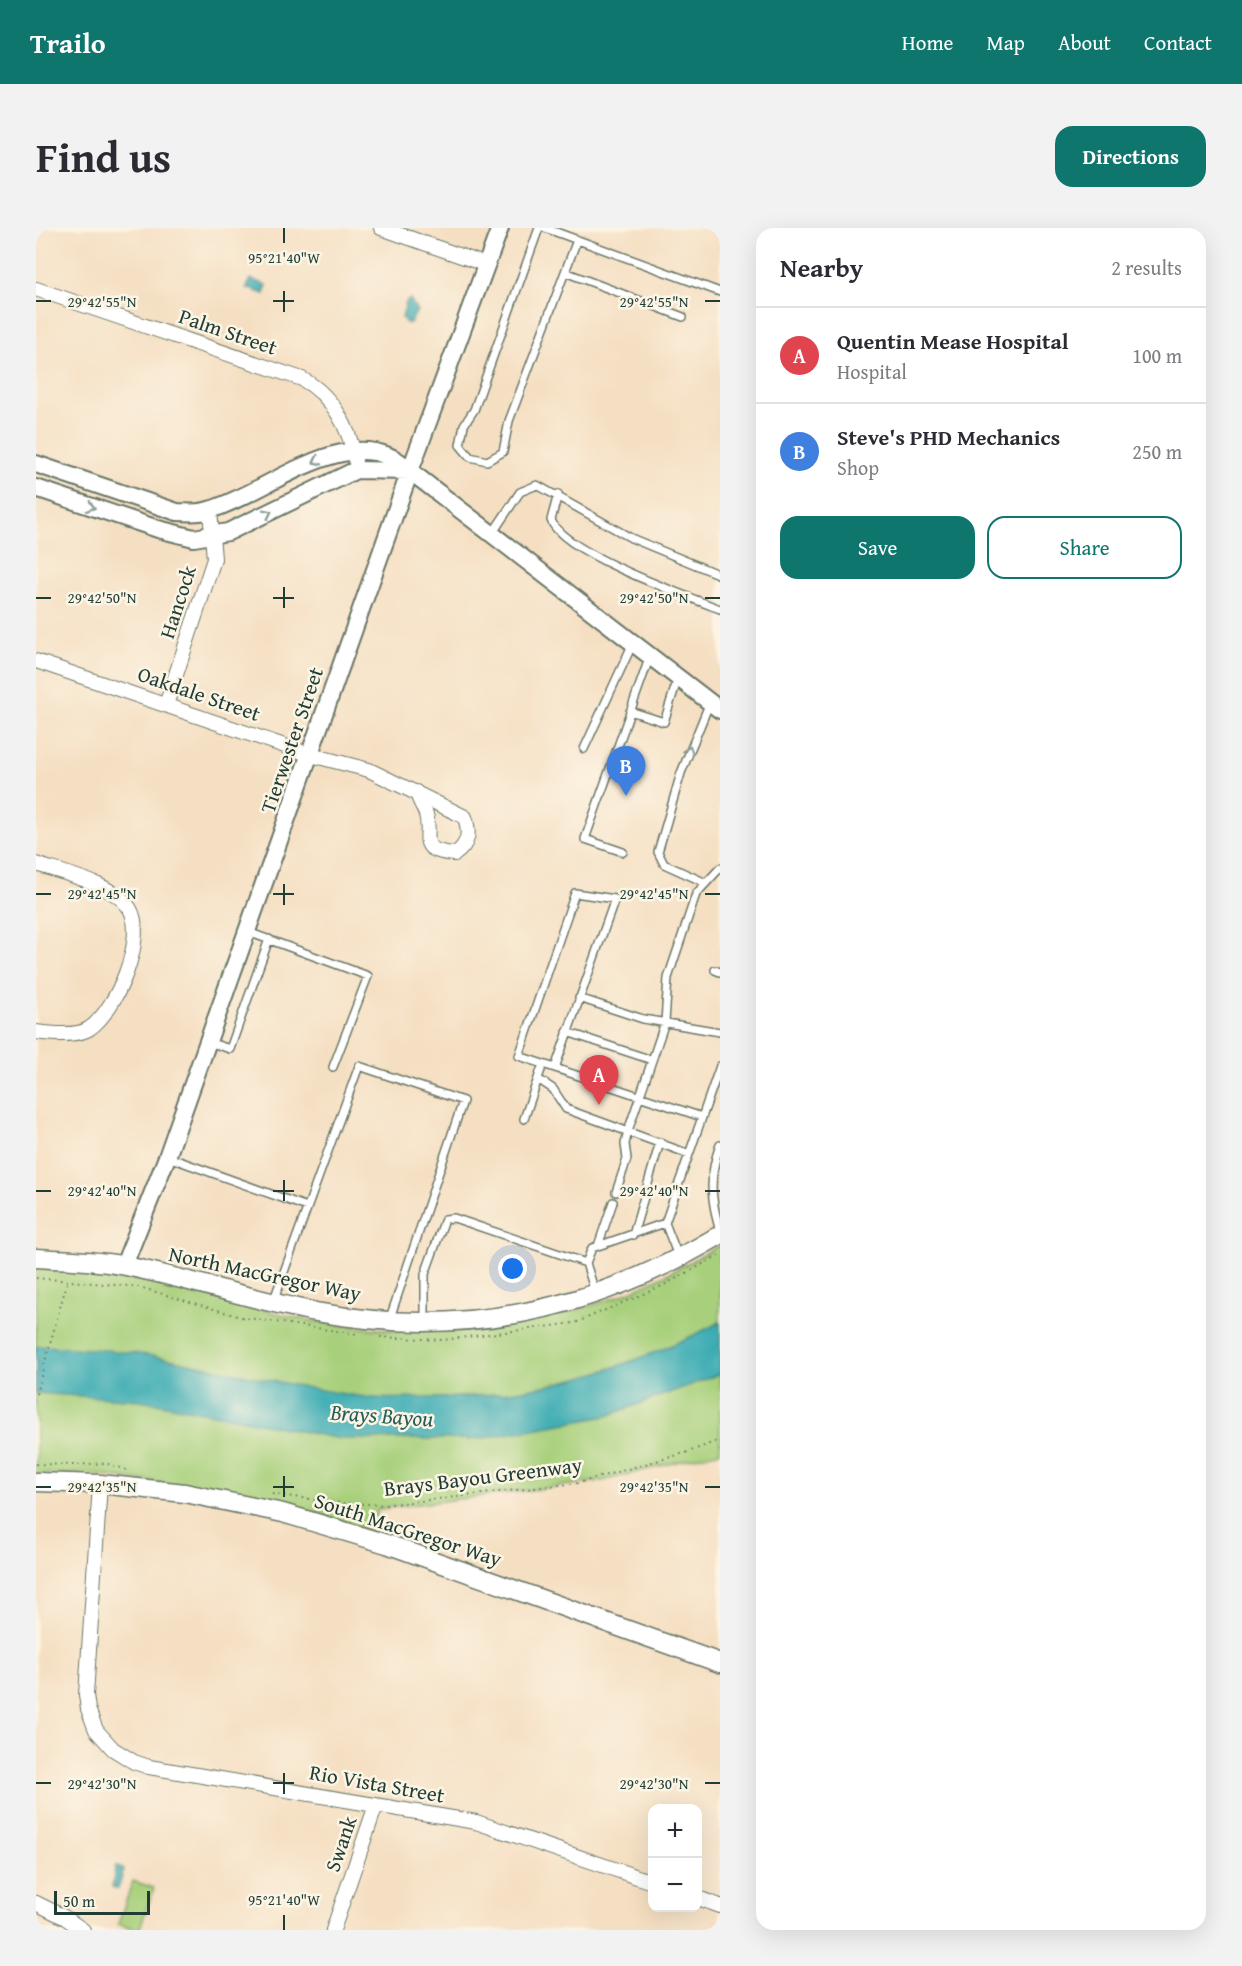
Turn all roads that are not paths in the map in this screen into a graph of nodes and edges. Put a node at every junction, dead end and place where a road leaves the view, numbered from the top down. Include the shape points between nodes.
1 (381, 228) edge
2 (500, 228) edge
3 (539, 228) edge
4 (545, 228) edge
5 (577, 240) junction
6 (487, 265) junction
7 (565, 272) junction
8 (36, 289) edge
9 (720, 292) edge
10 (683, 317) dead end
11 (353, 452) junction
12 (36, 464) edge
13 (356, 470) junction
14 (410, 471) junction
15 (36, 488) edge
16 (558, 494) junction
17 (210, 510) junction
18 (492, 534) junction
19 (214, 536) junction
20 (720, 575) edge
21 (720, 609) edge
22 (633, 643) junction
23 (650, 656) junction
24 (36, 661) edge
25 (678, 678) junction
26 (166, 705) junction
27 (715, 706) edge
28 (630, 711) junction
29 (584, 749) dead end
30 (311, 756) junction
31 (416, 792) junction
32 (623, 852) dead end
33 (36, 864) edge
34 (720, 868) edge
35 (706, 883) junction
36 (248, 932) junction
37 (269, 939) junction
38 (579, 998) junction
39 (665, 1022) junction
40 (36, 1032) edge
41 (567, 1032) junction
42 (720, 1032) edge
43 (208, 1042) junction
44 (652, 1060) junction
45 (543, 1064) junction
46 (720, 1066) edge
47 (333, 1067) dead end
48 (555, 1068) junction
49 (538, 1079) junction
50 (640, 1097) junction
51 (702, 1117) junction
52 (524, 1119) dead end
53 (628, 1131) junction
54 (660, 1142) junction
55 (720, 1145) edge
56 (689, 1154) junction
57 (167, 1157) junction
58 (616, 1192) dead end
59 (612, 1202) dead end
60 (307, 1207) junction
61 (665, 1223) junction
62 (720, 1233) edge
63 (633, 1235) junction
64 (598, 1246) junction
65 (36, 1258) edge
66 (680, 1259) junction
67 (586, 1263) junction
68 (124, 1265) junction
69 (595, 1294) junction
70 (273, 1302) junction
71 (389, 1321) junction
72 (425, 1322) junction
73 (36, 1482) edge
74 (100, 1484) junction
75 (720, 1663) edge
76 (376, 1805) junction
77 (648, 1881) edge
78 (702, 1899) edge
79 (36, 1903) edge
80 (720, 1906) edge
81 (83, 1930) edge
82 (333, 1930) edge

1 - 6 street
2 - 6 street, Tierwester Street
3 - 7 lane via 474,410 464,424 460,445 470,457 487,461 503,452 510,421
4 - 5 lane
5 - 7 lane
5 - 9 lane
6 - 14 street, Tierwester Street
7 - 10 lane
8 - 11 street, Palm Street via 316,386 345,424
11 - 13 street, Palm Street
11 - 14 street via 380,453 399,460
11 -> 17 street via 326,456
12 - 17 street via 177,512
13 - 14 street
19 -> 13 street
14 - 18 street
14 - 30 street, Tierwester Street
15 -> 19 street via 169,532 195,538
16 - 18 lane via 537,485 526,487
16 - 20 lane via 631,538
16 - 21 lane via 551,520 561,536 642,579
17 - 19 street, Hancock
18 - 22 street
19 - 26 street, Hancock via 214,559
22 - 23 street
22 - 29 lane
23 - 25 street
23 - 28 lane
24 - 26 street, Oakdale Street
25 - 27 street
25 - 28 lane via 664,722
26 - 30 street, Oakdale Street
35 -> 27 lane via 664,864 658,852 672,800
28 - 32 lane via 585,839
30 - 31 street, Oakdale Street via 369,770
30 - 36 street, Tierwester Street
31 - 31 street, Oakdale Street via 427,816 425,836 430,846 439,853 455,854 464,848 469,832 465,817
33 - 40 street via 97,885 121,899 130,909 136,936 132,957 111,1004 89,1030
34 - 35 lane
35 - 39 lane via 696,894 668,978
36 - 37 lane
36 - 43 street, Tierwester Street
37 - 43 lane via 230,1049
37 - 47 lane via 369,976
38 - 39 lane via 643,1019
38 - 41 lane
38 - 45 lane via 615,899 575,893 519,1056
39 - 42 lane
39 - 44 lane
41 - 44 lane
41 - 48 lane
43 - 57 street, Tierwester Street
44 - 50 lane
45 - 48 lane
45 - 49 lane
46 - 51 lane
48 - 50 lane
49 - 52 lane
49 - 53 lane via 553,1089 566,1109
50 - 51 lane
50 - 53 lane
51 - 56 lane
53 - 54 lane
53 - 58 lane via 627,1159
54 - 56 lane
54 - 63 lane
55 - 62 lane via 711,1197
56 - 61 lane
57 - 60 lane
57 - 68 street, Tierwester Street
59 - 64 lane
60 - 70 lane
60 - 71 lane via 359,1066 463,1101
61 - 63 lane
61 - 66 lane
62 - 66 main road, North MacGregor Way
63 - 64 lane
64 - 67 lane via 592,1248
65 - 68 main road, North MacGregor Way
66 - 69 main road, North MacGregor Way
67 - 69 lane
67 - 72 lane via 454,1218 445,1219 425,1274
68 - 70 main road, North MacGregor Way
69 - 72 main road, North MacGregor Way via 557,1307 503,1317
70 - 71 main road, North MacGregor Way
71 - 72 main road, North MacGregor Way
73 - 74 main road, South MacGregor Way
74 - 75 main road, South MacGregor Way via 185,1493 293,1516 387,1544
74 - 76 street, Rio Vista Street via 86,1695 92,1720 104,1740 122,1756 149,1767
76 - 77 street, Rio Vista Street via 492,1826
76 - 82 street, Swank
78 - 80 street
79 - 81 street

